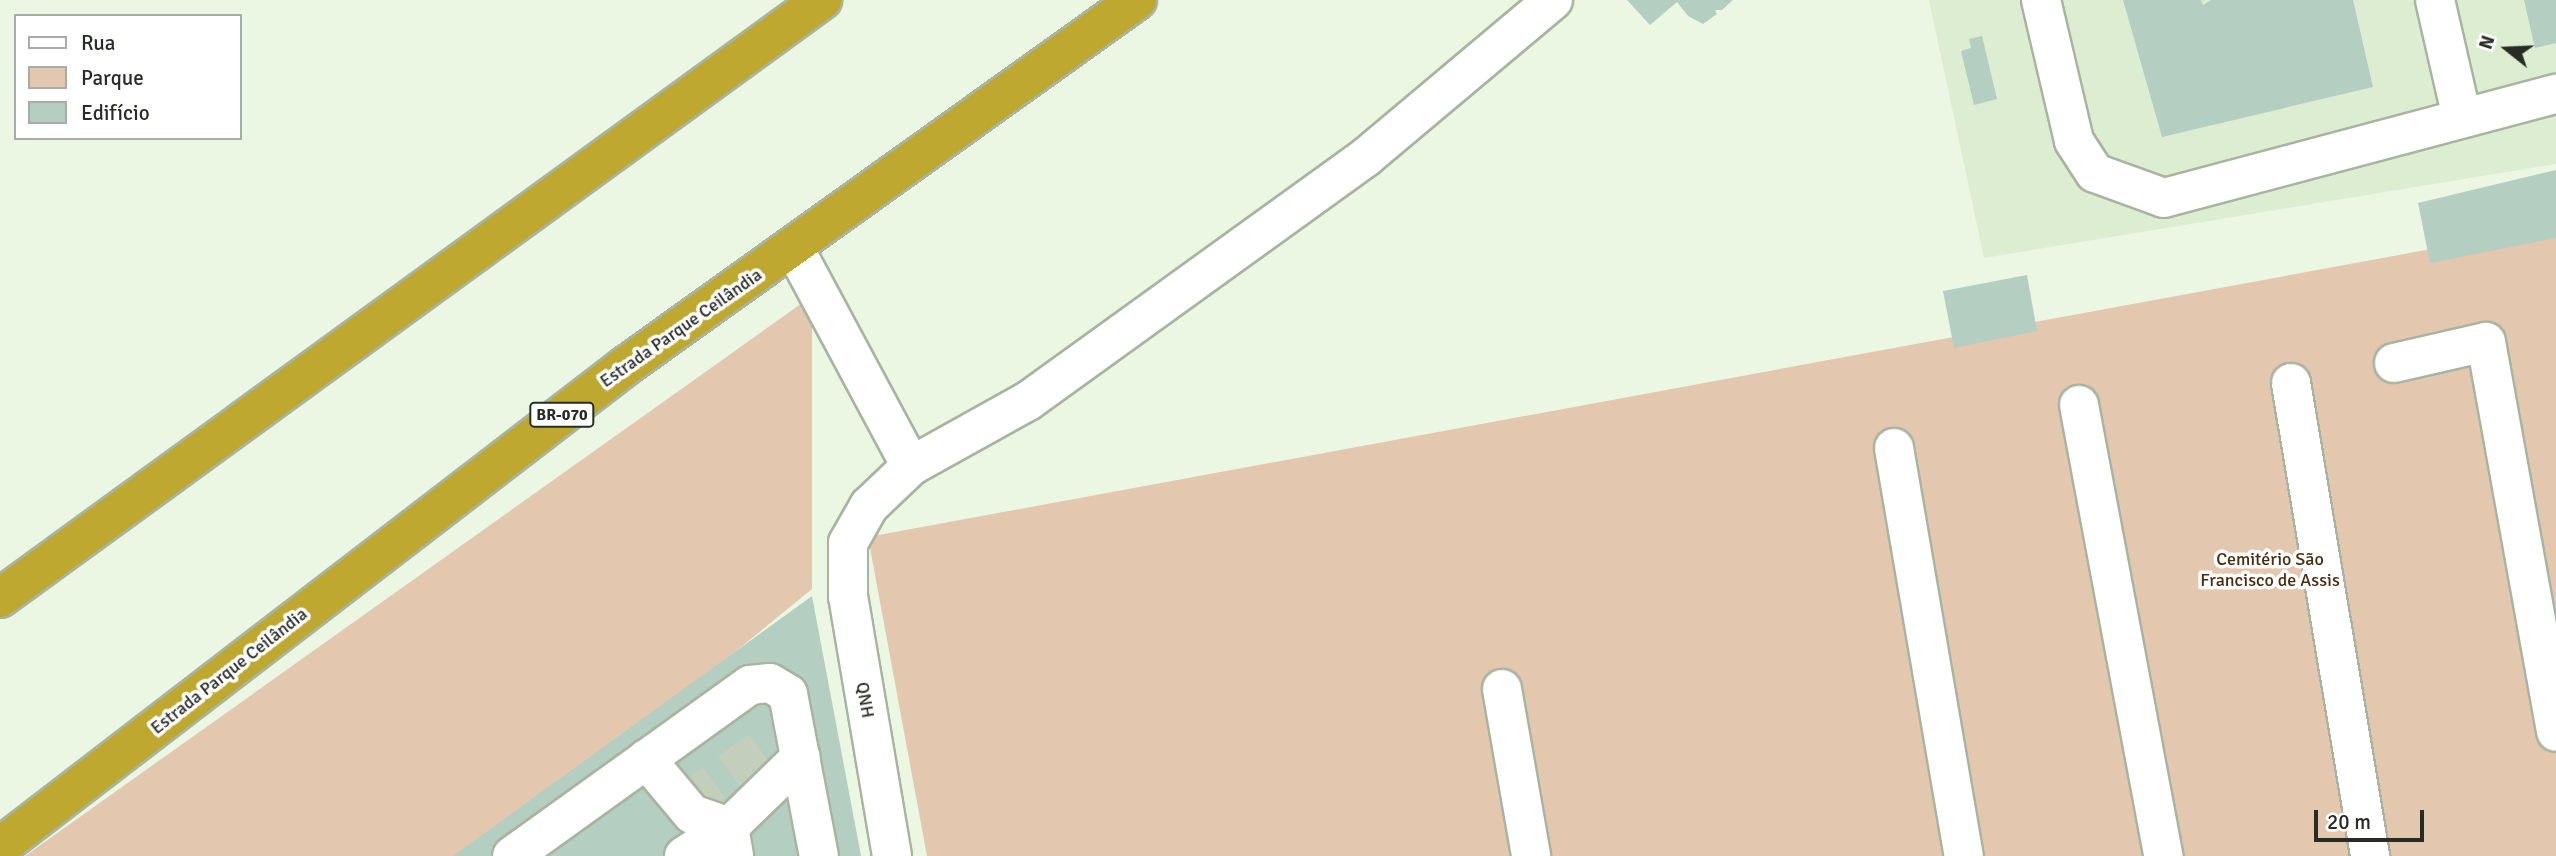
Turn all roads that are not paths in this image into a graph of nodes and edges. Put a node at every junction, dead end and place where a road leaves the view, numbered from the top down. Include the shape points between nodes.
1 (822, 0) edge
2 (1137, 0) edge
3 (1553, 0) edge
4 (2041, 0) edge
5 (2435, 0) edge
6 (2556, 94) edge
7 (2462, 118) junction
8 (794, 248) junction
9 (2394, 363) dead end
10 (2291, 383) dead end
11 (2078, 405) dead end
12 (1894, 448) dead end
13 (911, 466) junction
14 (0, 598) edge
15 (1502, 689) dead end
16 (2556, 732) edge
17 (800, 757) junction
18 (646, 759) junction
19 (732, 841) edge
20 (0, 847) edge
21 (512, 856) edge
22 (684, 856) edge
23 (819, 856) edge
24 (892, 856) edge
25 (1531, 856) edge
26 (1964, 856) edge
27 (2163, 856) edge
28 (2370, 856) edge

1 - 14 highway
2 - 8 highway, Estrada Parque Ceilândia / BR-070
3 - 13 street via 1354,165 1028,401
4 - 7 street via 2074,141 2095,173 2139,191 2164,198
5 - 7 street
6 - 7 street
8 - 13 street
8 - 20 highway, Estrada Parque Ceilândia / BR-070 via 627,365
9 - 16 street via 2486,342
10 - 28 street
11 - 27 street
12 - 26 street
13 - 24 street, QNH via 869,506 848,543 848,597
15 - 25 street
17 - 18 street via 788,694 770,683 750,685
17 - 19 street
17 - 23 street
18 - 19 street via 692,814
18 - 21 street
19 - 22 street

